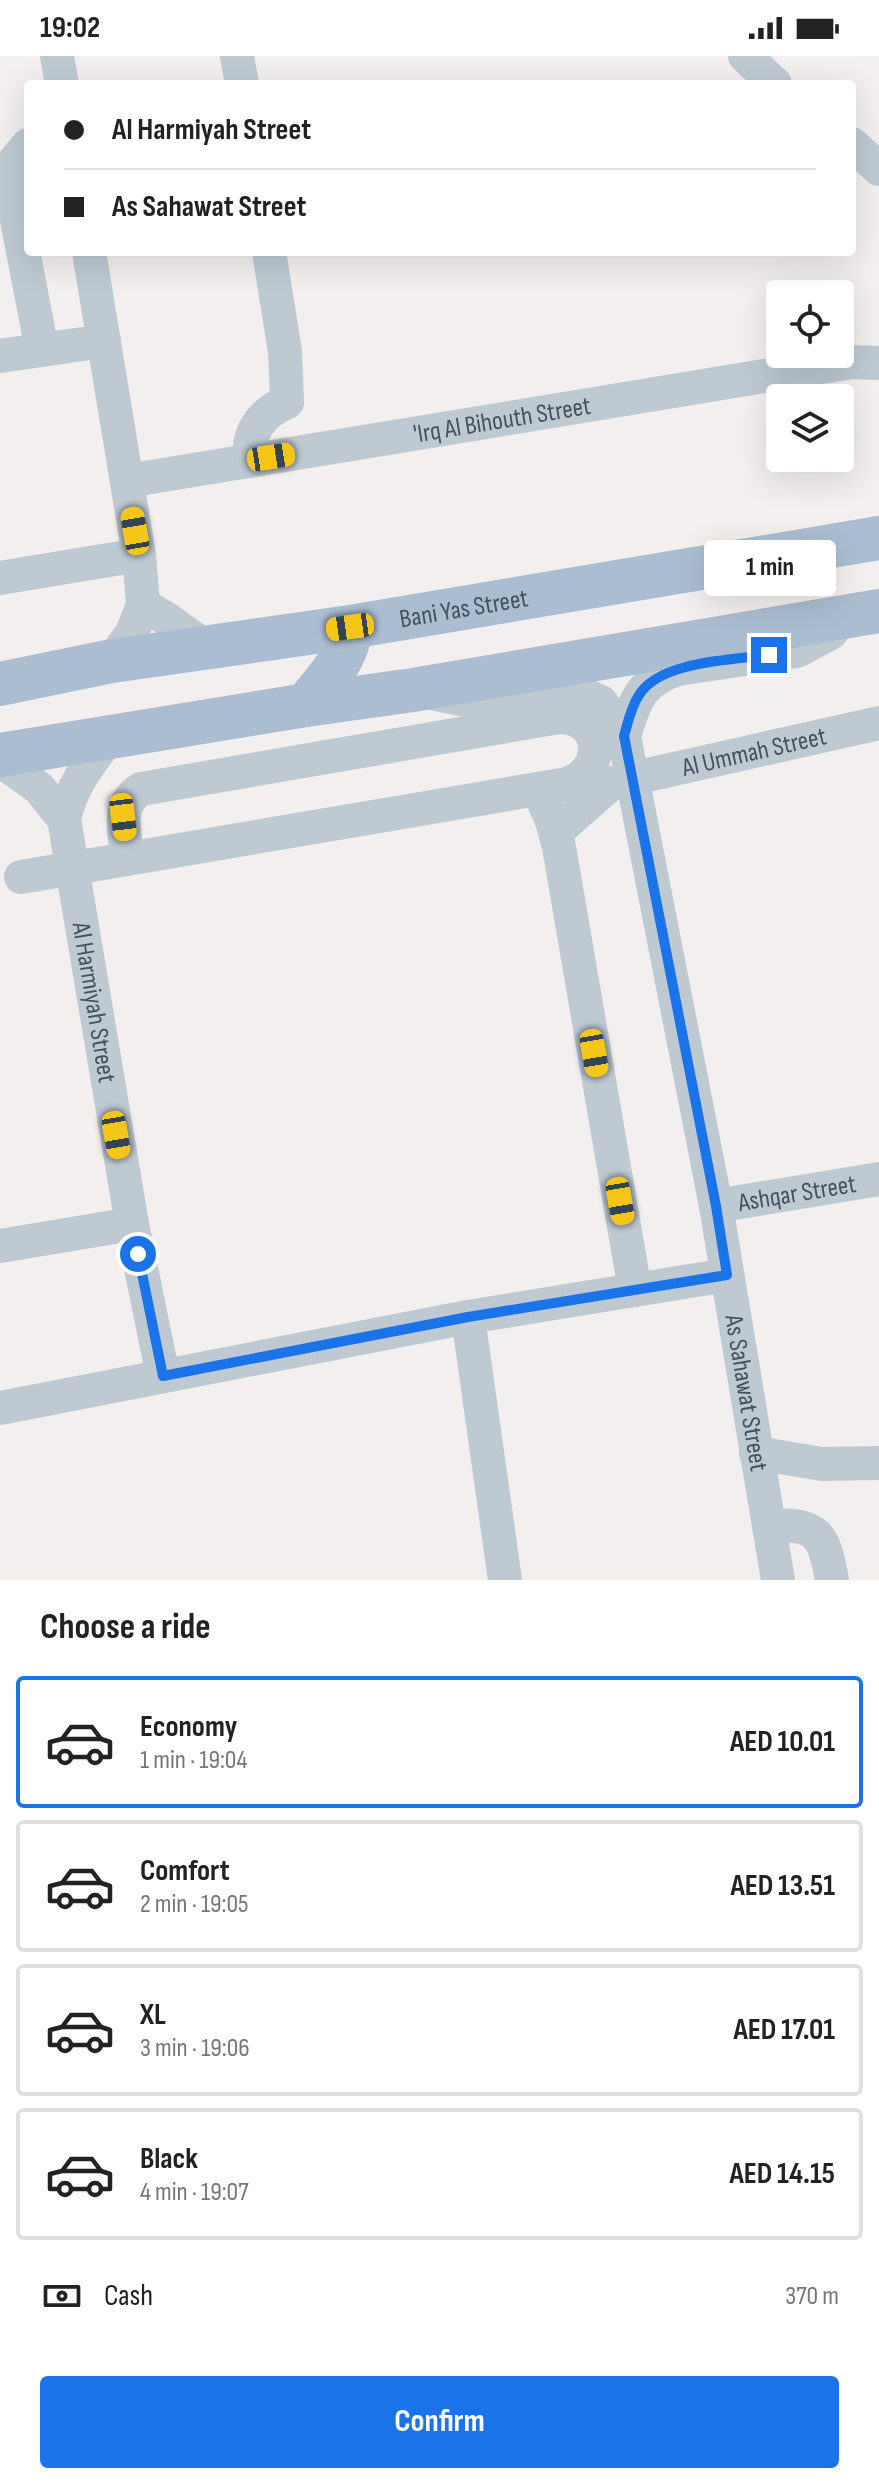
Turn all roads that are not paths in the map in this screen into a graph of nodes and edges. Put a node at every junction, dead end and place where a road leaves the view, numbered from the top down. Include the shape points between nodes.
1 (57, 56) edge
2 (237, 56) edge
3 (745, 56) edge
4 (61, 80) edge
5 (241, 80) edge
6 (771, 80) edge
7 (856, 148) edge
8 (24, 150) edge
9 (879, 169) edge
10 (90, 256) edge
11 (270, 256) edge
12 (104, 341) junction
13 (42, 350) junction
14 (0, 356) edge
15 (870, 358) edge
16 (287, 402) junction
17 (314, 451) junction
18 (249, 461) junction
19 (127, 481) junction
20 (879, 538) edge
21 (139, 555) junction
22 (0, 578) edge
23 (143, 605) junction
24 (879, 611) edge
25 (835, 617) junction
26 (350, 627) junction
27 (206, 647) junction
28 (112, 661) junction
29 (0, 684) edge
30 (413, 690) junction
31 (306, 705) junction
32 (879, 723) edge
33 (624, 736) junction
34 (108, 739) junction
35 (0, 758) edge
36 (631, 778) junction
37 (538, 789) junction
38 (64, 819) junction
39 (556, 832) junction
40 (128, 859) junction
41 (71, 868) junction
42 (21, 877) dead end
43 (879, 1179) edge
44 (716, 1206) junction
45 (132, 1224) junction
46 (0, 1246) edge
47 (727, 1275) junction
48 (635, 1290) junction
49 (468, 1317) junction
50 (163, 1376) junction
51 (0, 1408) edge
52 (756, 1453) junction
53 (879, 1463) edge
54 (769, 1526) junction
55 (505, 1580) edge
56 (778, 1580) edge
57 (832, 1580) edge

1 - 4 street
2 - 5 street
3 - 6 street
7 - 9 street
8 - 13 street via 13,163 10,183
10 - 12 street
11 - 16 street via 285,351
12 - 13 street
12 - 19 street
13 - 14 street
15 - 17 street, 'Irq Al Bihouth Street
16 - 17 street via 307,423
16 - 18 street via 257,424
17 - 18 street, 'Irq Al Bihouth Street
18 - 19 street, 'Irq Al Bihouth Street
19 - 21 street
20 - 26 main road, Bani Yas Street
21 - 22 street
21 - 23 street
23 - 27 street
23 - 28 street
24 - 25 main road
25 - 30 main road
25 - 33 street, As Sahawat Street via 831,633 797,651 663,674 640,693
26 - 27 main road, Bani Yas Street
26 - 31 main road via 343,657
27 - 28 main road, Bani Yas Street
28 - 29 main road, Bani Yas Street
30 - 31 main road
30 - 33 street, As Sahawat Street via 471,701 576,691 601,702
31 - 34 main road
32 - 36 street, Al Ummah Street
33 - 36 street, As Sahawat Street
34 - 35 main road
34 - 38 street, Al Harmiyah Street via 75,784
35 - 38 street via 39,788
36 - 39 street, Al Ummah Street via 612,783
36 - 44 street, As Sahawat Street
37 - 39 street
37 - 40 street
37 - 40 street via 576,781 590,768 593,737 576,719 559,717 141,789 123,810
38 - 41 street, Al Harmiyah Street
39 - 48 street
40 - 41 street
41 - 42 street
41 - 45 street, Al Harmiyah Street
43 - 44 street, Ashqar Street
44 - 47 street, As Sahawat Street
45 - 46 street
45 - 50 street, Al Harmiyah Street
47 - 48 street
47 - 52 street, As Sahawat Street
48 - 49 street
49 - 50 street
49 - 55 street
50 - 51 street
52 - 53 street via 822,1464
52 - 54 street, As Sahawat Street
54 - 56 street, As Sahawat Street
54 - 57 street via 794,1524 816,1535 827,1550

